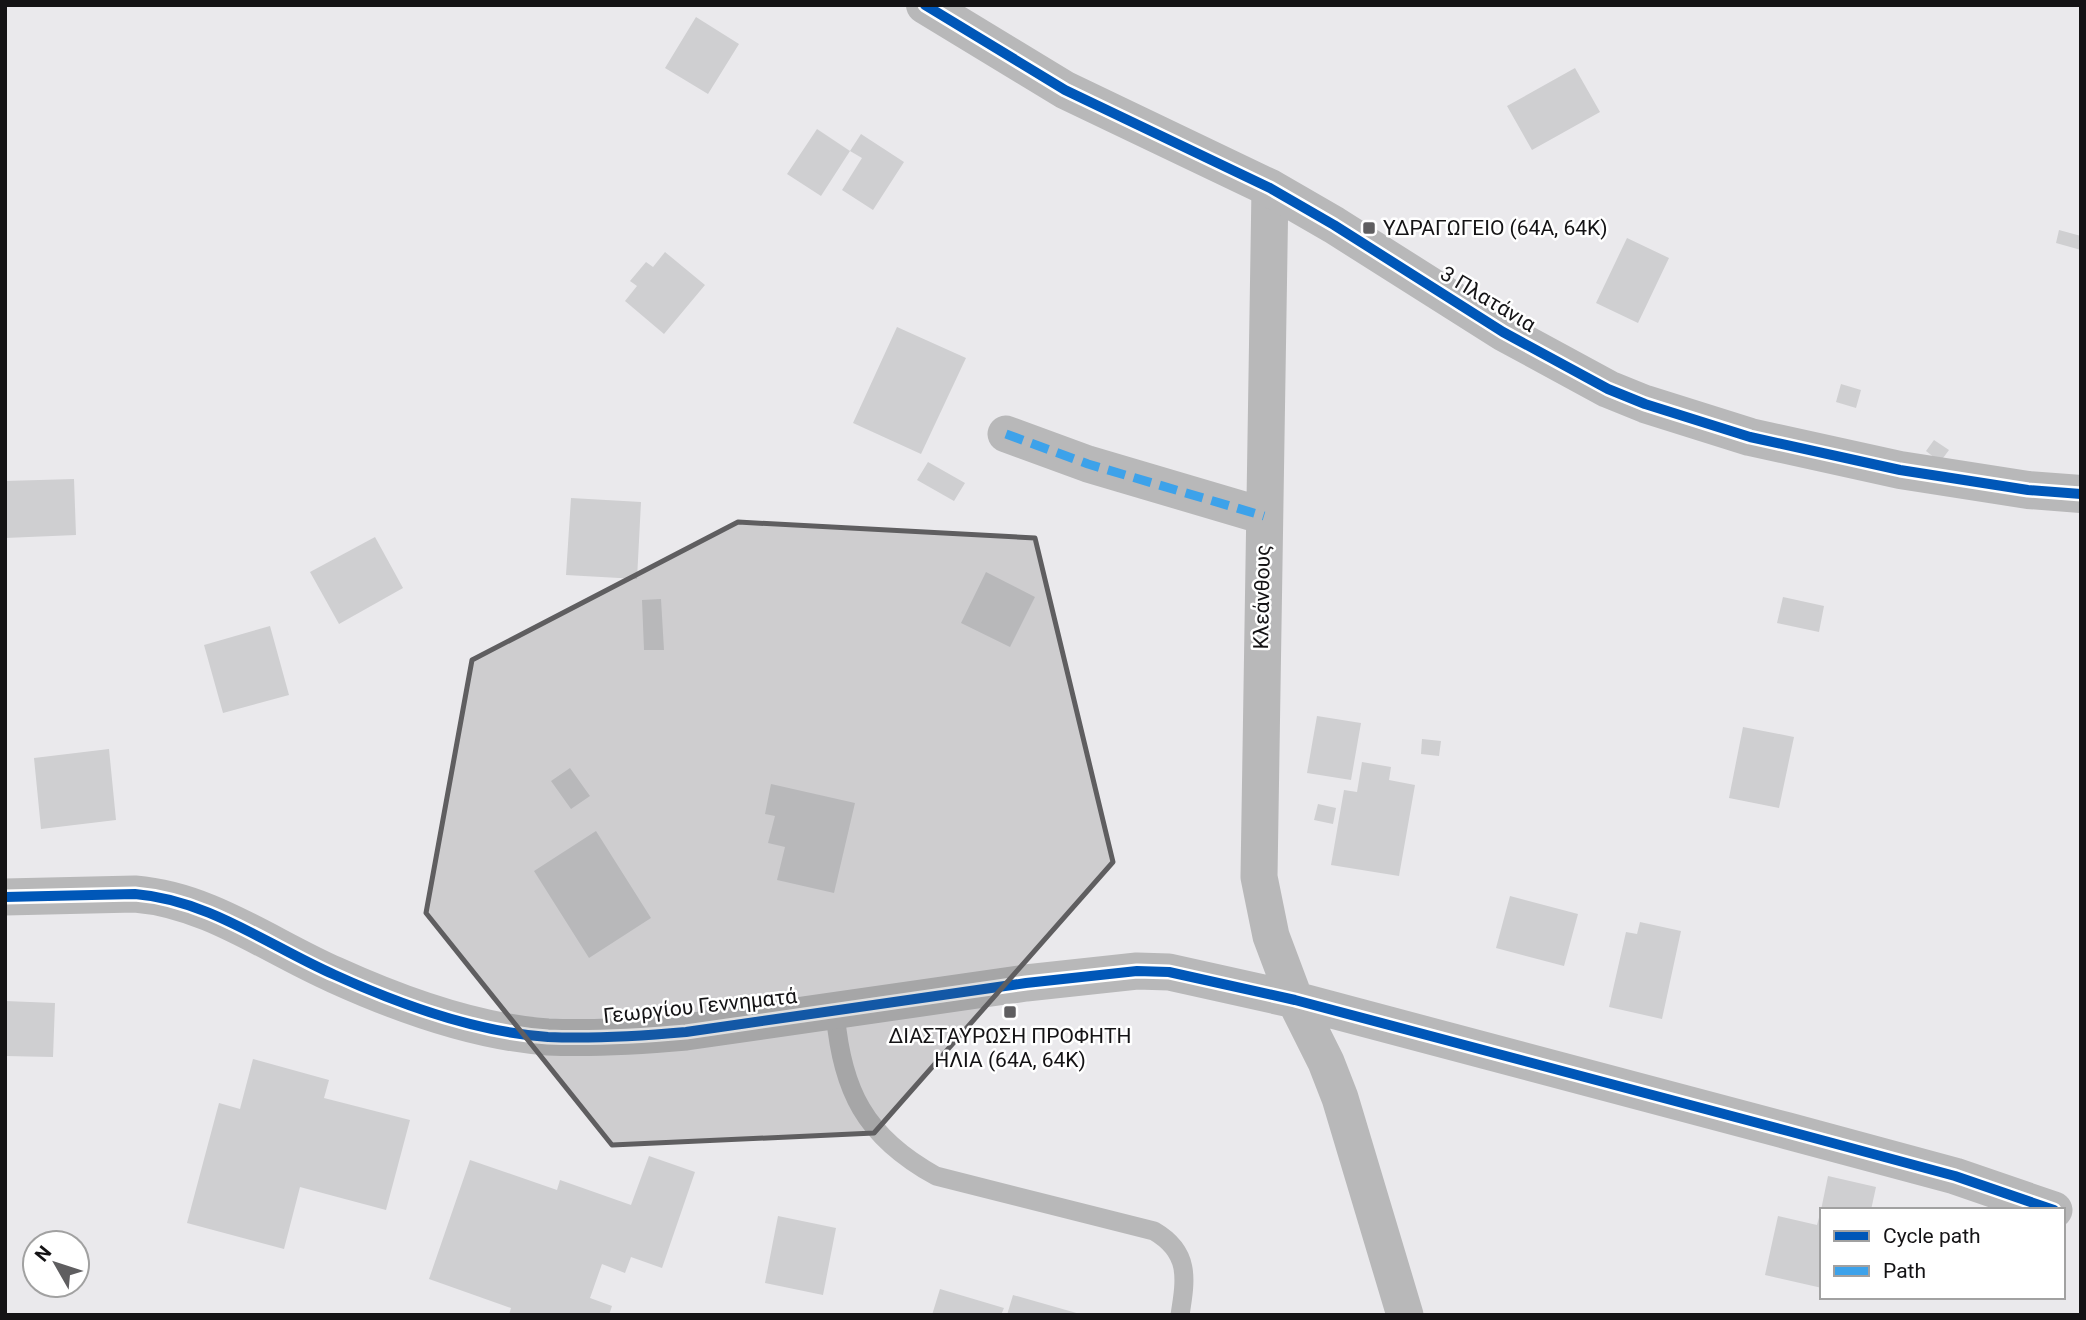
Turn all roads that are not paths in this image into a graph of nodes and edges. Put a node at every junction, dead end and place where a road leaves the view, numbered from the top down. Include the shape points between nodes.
1 (925, 5) edge
2 (1270, 188) junction
3 (1006, 434) dead end
4 (2081, 494) edge
5 (1264, 516) junction
6 (5, 898) edge
7 (1295, 1000) junction
8 (835, 1010) junction
9 (2048, 1208) edge
10 (2065, 1214) edge
11 (2081, 1223) edge
12 (1180, 1315) edge
13 (1405, 1315) edge

1 - 2 street, 3 Πλατάνια via 1065,90
2 - 4 street, 3 Πλατάνια via 1503,332 1645,404 1750,437 1900,470
2 - 5 street, Κλεάνθους
3 - 5 street via 1088,464
5 - 7 street, Κλεάνθους via 1259,877 1271,936
6 - 8 street, Γεωργίου Γεννηματά via 135,894 180,902 207,910 367,989 439,1015 548,1037 686,1032
7 - 8 street, Γεωργίου Γεννηματά via 1169,972 1137,971
7 - 9 street, Γεωργίου Γεννηματά via 1955,1176
7 - 13 street, Κλεάνθους via 1340,1098
8 - 12 lane via 844,1070 862,1111 888,1145 936,1176 1165,1237 1182,1262 1185,1279
10 - 11 street

